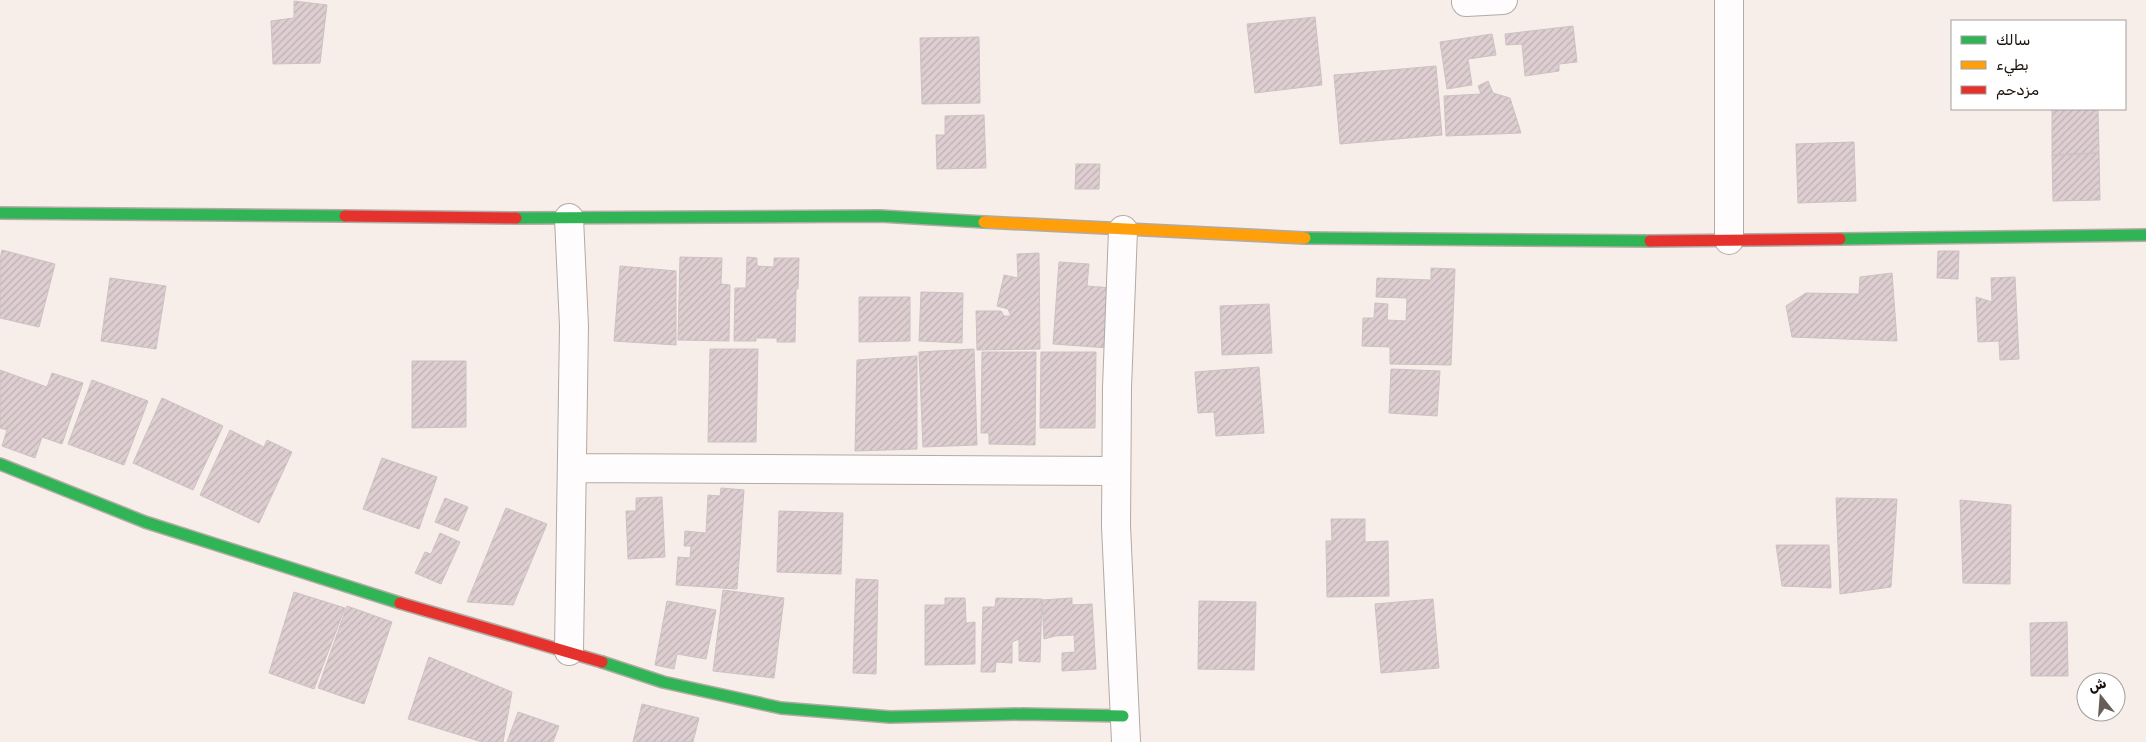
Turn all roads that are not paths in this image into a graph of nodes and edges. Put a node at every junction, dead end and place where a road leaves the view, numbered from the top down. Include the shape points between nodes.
1 (1503, 0) edge
2 (1729, 0) edge
3 (1466, 2) dead end
4 (0, 213) edge
5 (569, 218) junction
6 (1123, 230) junction
7 (2146, 235) edge
8 (1729, 240) junction
9 (0, 464) edge
10 (573, 468) junction
11 (1116, 471) junction
12 (569, 651) junction
13 (1124, 729) edge

1 - 3 street
2 - 8 street
4 - 5 street
5 - 6 street via 880,216
5 - 10 street via 574,326
6 - 8 street via 1275,238 1609,242
6 - 11 street
7 - 8 street
9 - 12 street via 145,522 420,610
10 - 11 street
10 - 12 street
11 - 13 street
12 - 13 street via 664,682 781,708 890,717 1023,714

